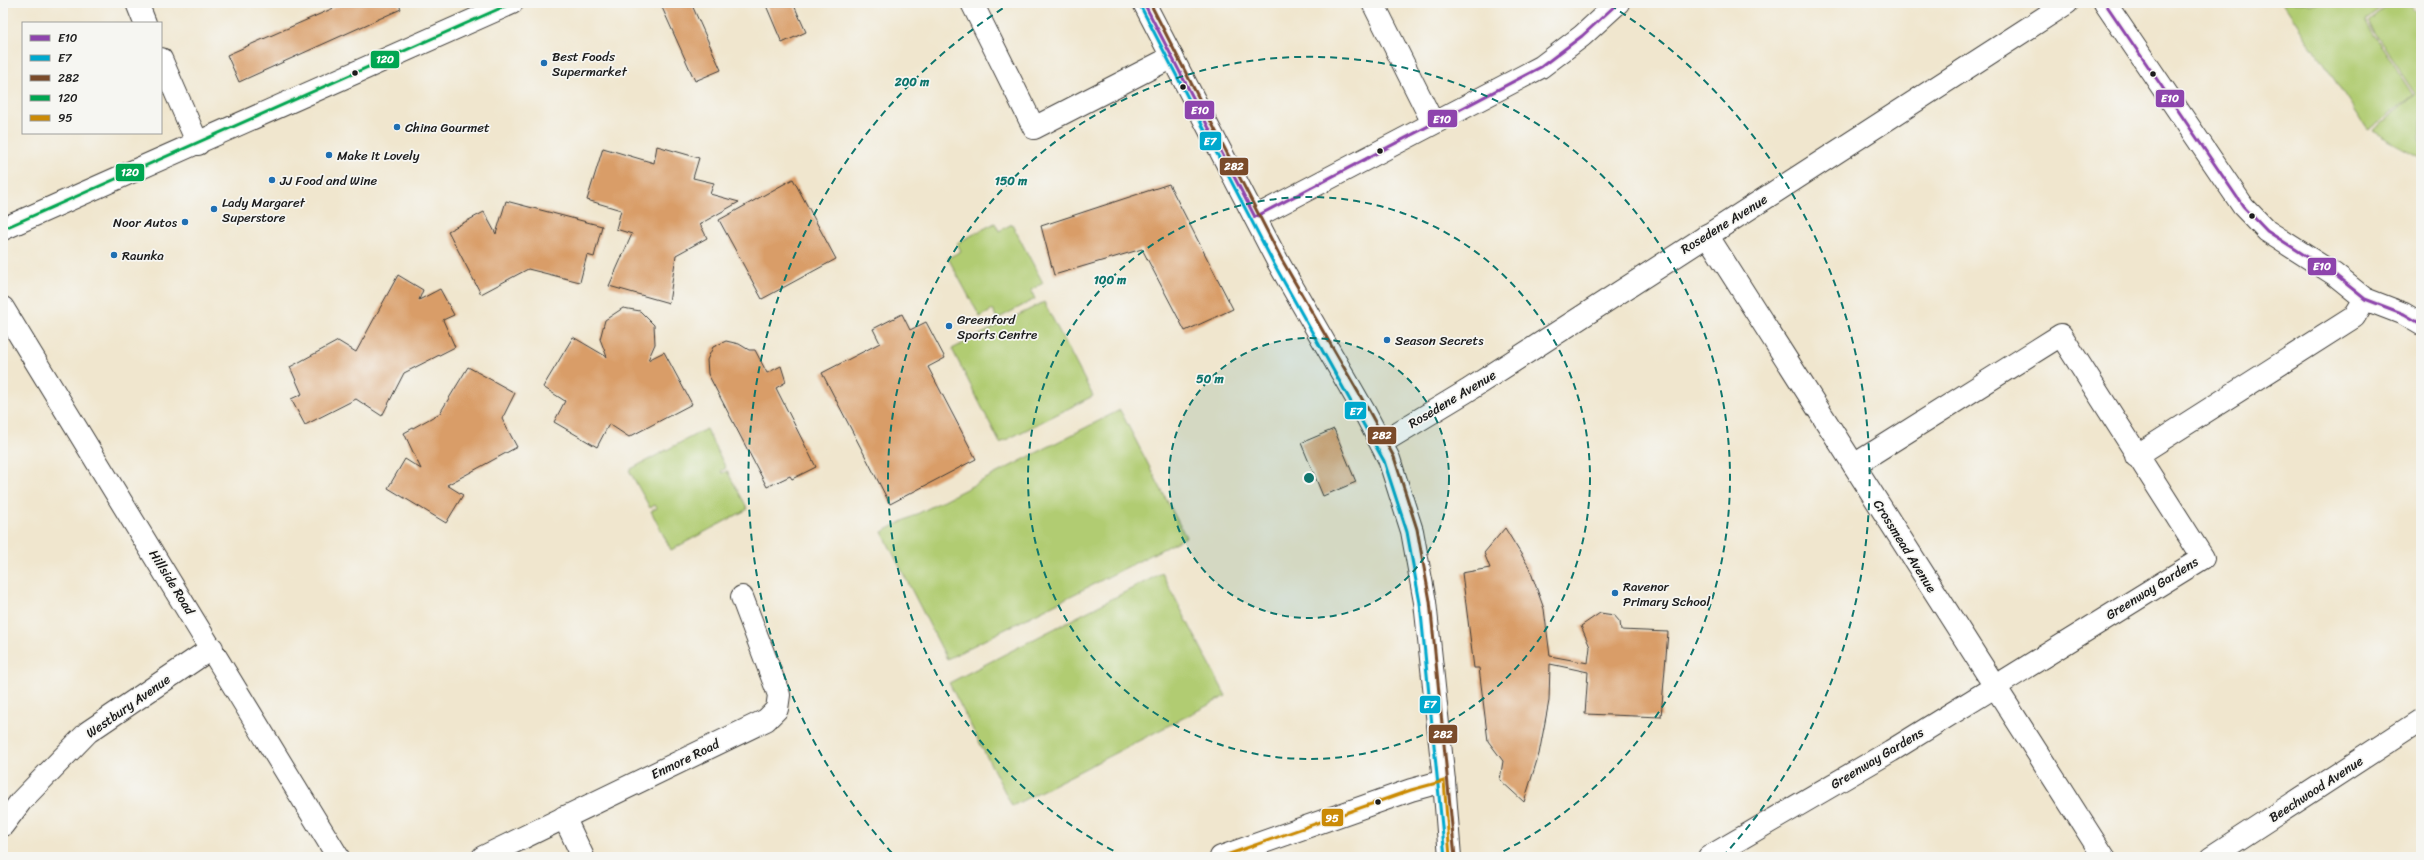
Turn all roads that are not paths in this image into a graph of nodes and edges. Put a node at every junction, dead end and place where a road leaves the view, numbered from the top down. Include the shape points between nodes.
1 (136, 3) edge
2 (512, 3) edge
3 (972, 3) edge
4 (1144, 3) edge
5 (1372, 3) edge
6 (1618, 3) edge
7 (2067, 3) edge
8 (2106, 3) edge
9 (475, 11) edge
10 (145, 22) edge
11 (1172, 57) junction
12 (162, 61) edge
13 (1433, 123) junction
14 (198, 144) junction
15 (1255, 217) junction
16 (3, 229) edge
17 (1707, 235) junction
18 (2365, 299) junction
19 (3, 308) edge
20 (2421, 324) edge
21 (1381, 443) junction
22 (2136, 456) junction
23 (1854, 465) junction
24 (742, 597) dead end
25 (212, 648) junction
26 (1996, 685) junction
27 (2421, 720) edge
28 (1444, 781) junction
29 (564, 817) junction
30 (3, 825) edge
31 (338, 857) edge
32 (483, 857) edge
33 (583, 857) edge
34 (1221, 857) edge
35 (1450, 857) edge
36 (1709, 857) edge
37 (2104, 857) edge
38 (2211, 857) edge

1 - 10 street
2 - 9 street
3 - 11 street via 1034,128
4 - 11 street
5 - 13 street
6 - 13 street via 1582,36 1541,67
7 - 17 street, Rosedene Avenue
8 - 18 street via 2243,206 2267,231 2334,274
9 - 14 street
11 - 15 street
12 - 14 street
13 - 15 street
14 - 16 street
15 - 21 street
17 - 21 street, Rosedene Avenue via 1467,391
17 - 23 street, Crossmead Avenue
18 - 20 street via 2404,314
18 - 22 street via 2354,317
19 - 25 street, Hillside Road
21 - 28 street via 1405,510 1419,562
22 - 23 street, Greenway Gardens via 2060,334
22 - 26 street, Greenway Gardens via 2203,558
23 - 26 street, Crossmead Avenue
24 - 29 street, Enmore Road via 779,695 777,709 766,720
25 - 30 street, Westbury Avenue via 88,732 21,801
25 - 31 street, Hillside Road
26 - 36 street, Greenway Gardens via 1890,751
26 - 37 street, Crossmead Avenue
27 - 38 street, Beechwood Avenue
28 - 34 street via 1411,790
28 - 35 street
29 - 32 street, Enmore Road
29 - 33 street

